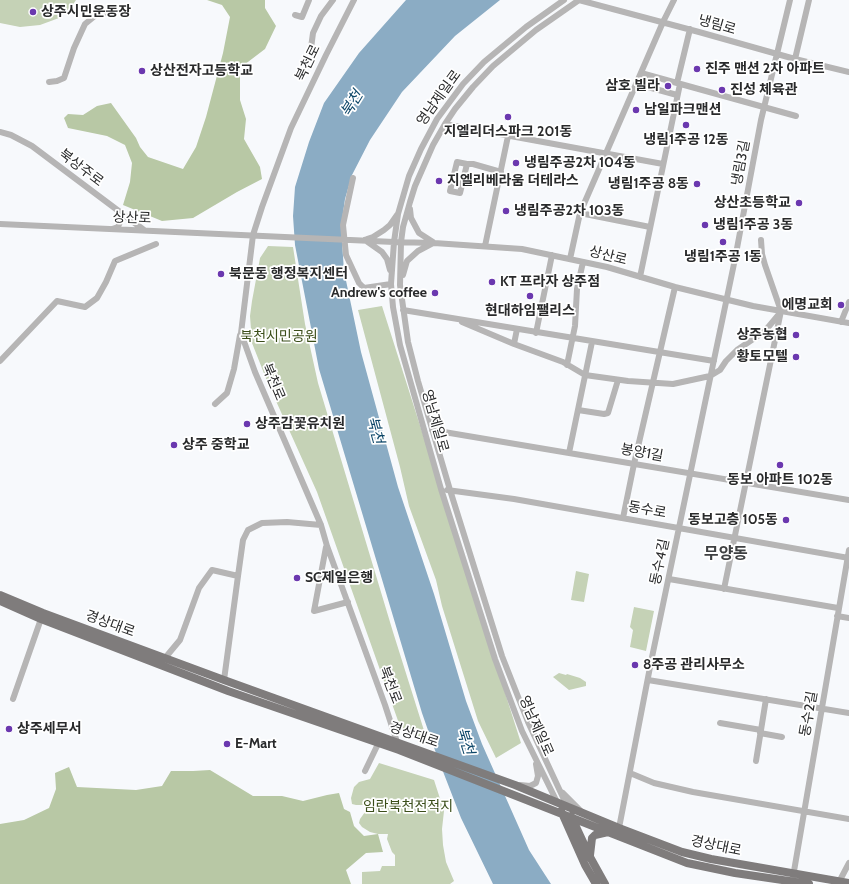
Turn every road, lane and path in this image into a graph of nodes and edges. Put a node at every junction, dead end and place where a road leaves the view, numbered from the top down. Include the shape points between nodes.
1 (309, 0) edge
2 (333, 0) edge
3 (354, 0) edge
4 (564, 0) edge
5 (579, 0) edge
6 (674, 0) edge
7 (790, 0) edge
8 (809, 0) edge
9 (113, 14) dead end
10 (294, 15) dead end
11 (662, 22) junction
12 (690, 29) junction
13 (312, 48) dead end
14 (777, 54) junction
15 (795, 59) junction
16 (849, 72) edge
17 (641, 74) junction
18 (49, 82) dead end
19 (637, 84) junction
20 (678, 84) junction
21 (678, 95) junction
22 (764, 108) junction
23 (796, 116) dead end
24 (445, 124) junction
25 (0, 132) edge
26 (508, 136) junction
27 (606, 154) junction
28 (467, 164) junction
29 (663, 164) junction
30 (501, 172) junction
31 (353, 178) dead end
32 (410, 202) junction
33 (120, 213) junction
34 (580, 213) junction
35 (398, 214) junction
36 (0, 224) edge
37 (650, 227) junction
38 (111, 229) junction
39 (144, 230) junction
40 (253, 235) junction
41 (360, 239) junction
42 (761, 240) dead end
43 (394, 242) junction
44 (401, 242) junction
45 (434, 243) junction
46 (156, 244) dead end
47 (485, 246) junction
48 (552, 255) junction
49 (570, 259) junction
50 (583, 262) junction
51 (392, 275) junction
52 (640, 276) junction
53 (392, 284) junction
54 (400, 285) junction
55 (675, 287) junction
56 (726, 300) junction
57 (849, 302) edge
58 (403, 310) junction
59 (781, 311) junction
60 (454, 319) junction
61 (841, 322) junction
62 (849, 323) edge
63 (517, 329) junction
64 (241, 333) junction
65 (536, 333) junction
66 (572, 339) junction
67 (592, 342) junction
68 (514, 344) junction
69 (659, 353) junction
70 (0, 361) edge
71 (714, 361) junction
72 (568, 365) junction
73 (585, 375) junction
74 (710, 376) junction
75 (618, 380) junction
76 (653, 383) junction
77 (215, 404) dead end
78 (578, 410) junction
79 (432, 430) junction
80 (569, 453) junction
81 (634, 464) junction
82 (690, 473) junction
83 (745, 482) junction
84 (441, 489) junction
85 (450, 490) junction
86 (849, 500) edge
87 (623, 518) junction
88 (321, 525) junction
89 (679, 527) junction
90 (734, 538) junction
91 (326, 546) junction
92 (849, 550) edge
93 (848, 558) edge
94 (238, 576) junction
95 (669, 579) junction
96 (724, 589) junction
97 (0, 595) edge
98 (0, 601) edge
99 (348, 602) junction
100 (838, 608) junction
101 (42, 616) junction
102 (837, 616) junction
103 (849, 618) edge
104 (165, 658) junction
105 (224, 680) junction
106 (648, 680) junction
107 (13, 699) dead end
108 (766, 699) junction
109 (822, 708) junction
110 (849, 713) edge
111 (720, 722) dead end
112 (760, 731) junction
113 (782, 736) dead end
114 (378, 744) junction
115 (399, 747) junction
116 (534, 756) junction
117 (756, 760) dead end
118 (365, 771) dead end
119 (630, 773) junction
120 (515, 785) junction
121 (558, 787) junction
122 (558, 802) junction
123 (567, 806) junction
124 (804, 812) junction
125 (562, 814) junction
126 (585, 814) junction
127 (572, 818) junction
128 (849, 819) edge
129 (619, 828) junction
130 (608, 832) junction
131 (590, 858) junction
132 (849, 863) edge
133 (792, 879) edge
134 (839, 882) junction
135 (849, 883) edge
136 (596, 884) edge
137 (605, 884) edge
138 (809, 884) edge

1 - 10 street via 302,17
2 - 13 street via 313,33
3 - 40 street, 북천로 via 291,128
4 - 35 street, 영남제일로 via 506,43 463,84 437,118 421,149 409,176
5 - 11 street, 냉림로
5 - 24 street, 영남제일로 via 536,30 493,66 473,87
6 - 11 street
7 - 14 street, 냉림3길
8 - 15 street
9 - 18 street via 106,12 96,15 85,24 64,78 57,82
11 - 12 street, 냉림로
11 - 17 street
12 - 14 street, 냉림로
12 - 20 street
14 - 15 street, 냉림로
14 - 22 street, 냉림3길
15 - 16 street, 냉림로
17 - 19 street
17 - 20 street
19 - 21 street
19 - 27 street
20 - 21 street
20 - 22 street
21 - 29 street
22 - 23 street
22 - 56 street, 냉림3길
24 - 26 street
24 - 32 street, 영남제일로 via 433,145
25 - 33 street, 북상주로 via 11,134 32,146
26 - 27 street
26 - 30 street
27 - 29 street
27 - 34 street
28 - 28 street via 460,193 450,191 457,162
28 - 30 street
29 - 37 street
30 - 47 street
31 - 53 street via 344,225 346,255 364,288
32 - 44 street, 영남제일로
32 - 45 street via 411,218 418,233
33 - 38 street via 118,227
33 - 39 street, 북상주로
34 - 37 street
34 - 49 street
35 - 41 street via 384,230 373,237
35 - 43 street, 영남제일로
36 - 38 street, 상산로
37 - 52 street
38 - 39 street, 상산로
39 - 40 street, 상산로
40 - 41 street, 상산로
40 - 64 street, 북천로
41 - 43 street, 상산로
41 - 51 street via 382,252
42 - 59 street via 765,265
43 - 44 street, 상산로
43 - 51 street, 영남제일로
44 - 45 street, 상산로
44 - 54 street, 영남제일로
45 - 47 street, 상산로
45 - 54 street via 418,251 407,261
46 - 70 street via 115,261 96,298 85,306 57,301
47 - 48 street, 상산로
48 - 49 street, 상산로
48 - 65 street
49 - 50 street, 상산로
50 - 52 street, 상산로
50 - 66 street via 577,289
51 - 53 street, 영남제일로
52 - 55 street, 상산로
53 - 84 street, 영남제일로 via 400,345
54 - 58 street, 영남제일로
55 - 56 street, 상산로
55 - 69 street
56 - 59 street, 상산로
56 - 71 street, 동수4길
57 - 61 street
58 - 60 street
58 - 79 street, 영남제일로 via 408,342
59 - 61 street, 상산로
59 - 74 street via 765,332 737,350 720,370
59 - 83 street
60 - 63 street
60 - 68 street
61 - 62 street, 상산로
63 - 65 street
63 - 68 street
64 - 77 street via 226,393
64 - 88 street, 북천로 via 255,372
65 - 66 street
66 - 67 street
66 - 72 street
67 - 69 street
67 - 73 street
68 - 72 street
69 - 71 street
69 - 76 street
71 - 74 street, 동수4길
72 - 73 street
73 - 75 street
73 - 78 street
74 - 76 street via 673,384
74 - 82 street, 동수4길
75 - 76 street
75 - 78 street via 608,413
76 - 81 street
78 - 80 street
79 - 80 street, 봉양1길
79 - 85 street, 영남제일로
80 - 81 street, 봉양1길
81 - 82 street, 봉양1길
81 - 87 street
82 - 83 street, 봉양1길
82 - 89 street, 동수4길
83 - 86 street, 봉양1길
83 - 90 street
84 - 85 street, 동수로
84 - 116 street, 영남제일로 via 495,659
85 - 87 street, 동수로
85 - 121 street, 영남제일로 via 502,656 528,722
87 - 89 street, 동수로
88 - 91 street, 북천로
88 - 94 street via 262,523 248,530 243,540
89 - 90 street, 동수로
89 - 95 street, 동수4길
90 - 93 street, 동수로
90 - 96 street
91 - 99 street, 북천로
91 - 99 street via 314,611
92 - 93 street, 동수2길
93 - 100 street, 동수2길
94 - 104 street via 212,570 199,588 180,640
94 - 105 street
95 - 96 street
95 - 106 street, 동수4길
96 - 100 street
97 - 101 main road, 경상대로
98 - 101 main road, 경상대로
99 - 115 street, 북천로
100 - 102 street, 동수2길
101 - 104 main road, 경상대로
101 - 107 street
101 - 114 main road, 경상대로 via 228,691
102 - 103 street
102 - 109 street, 동수2길
104 - 105 main road, 경상대로
105 - 115 main road, 경상대로
106 - 108 street
106 - 119 street, 동수4길
108 - 109 street
108 - 112 street
109 - 110 street
109 - 124 street, 동수2길
111 - 112 street
112 - 113 street
112 - 117 street
114 - 115 main road, 경상대로
114 - 118 street
115 - 120 main road, 경상대로 via 413,748
115 - 125 main road, 경상대로 via 418,758
116 - 120 street via 538,776 536,783 530,786
116 - 122 street, 영남제일로
119 - 124 street via 654,783 693,792
119 - 129 street, 동수4길
120 - 122 main road, 경상대로
121 - 123 street, 영남제일로
121 - 126 street
122 - 123 main road, 경상대로
122 - 125 main road, 영남제일로
123 - 126 main road, 경상대로
123 - 127 main road, 영남제일로
124 - 128 street
124 - 133 street, 동수2길
125 - 127 main road, 경상대로
125 - 136 main road, 영남제일로
126 - 129 main road, 경상대로
127 - 130 main road, 경상대로
127 - 131 main road, 영남제일로
129 - 133 main road, 경상대로 via 682,852
130 - 131 main road via 592,838
130 - 133 main road, 경상대로 via 687,863 735,873
131 - 137 main road, 영남제일로
132 - 134 street
133 - 134 main road, 경상대로
133 - 138 main road, 경상대로
134 - 135 main road, 경상대로

